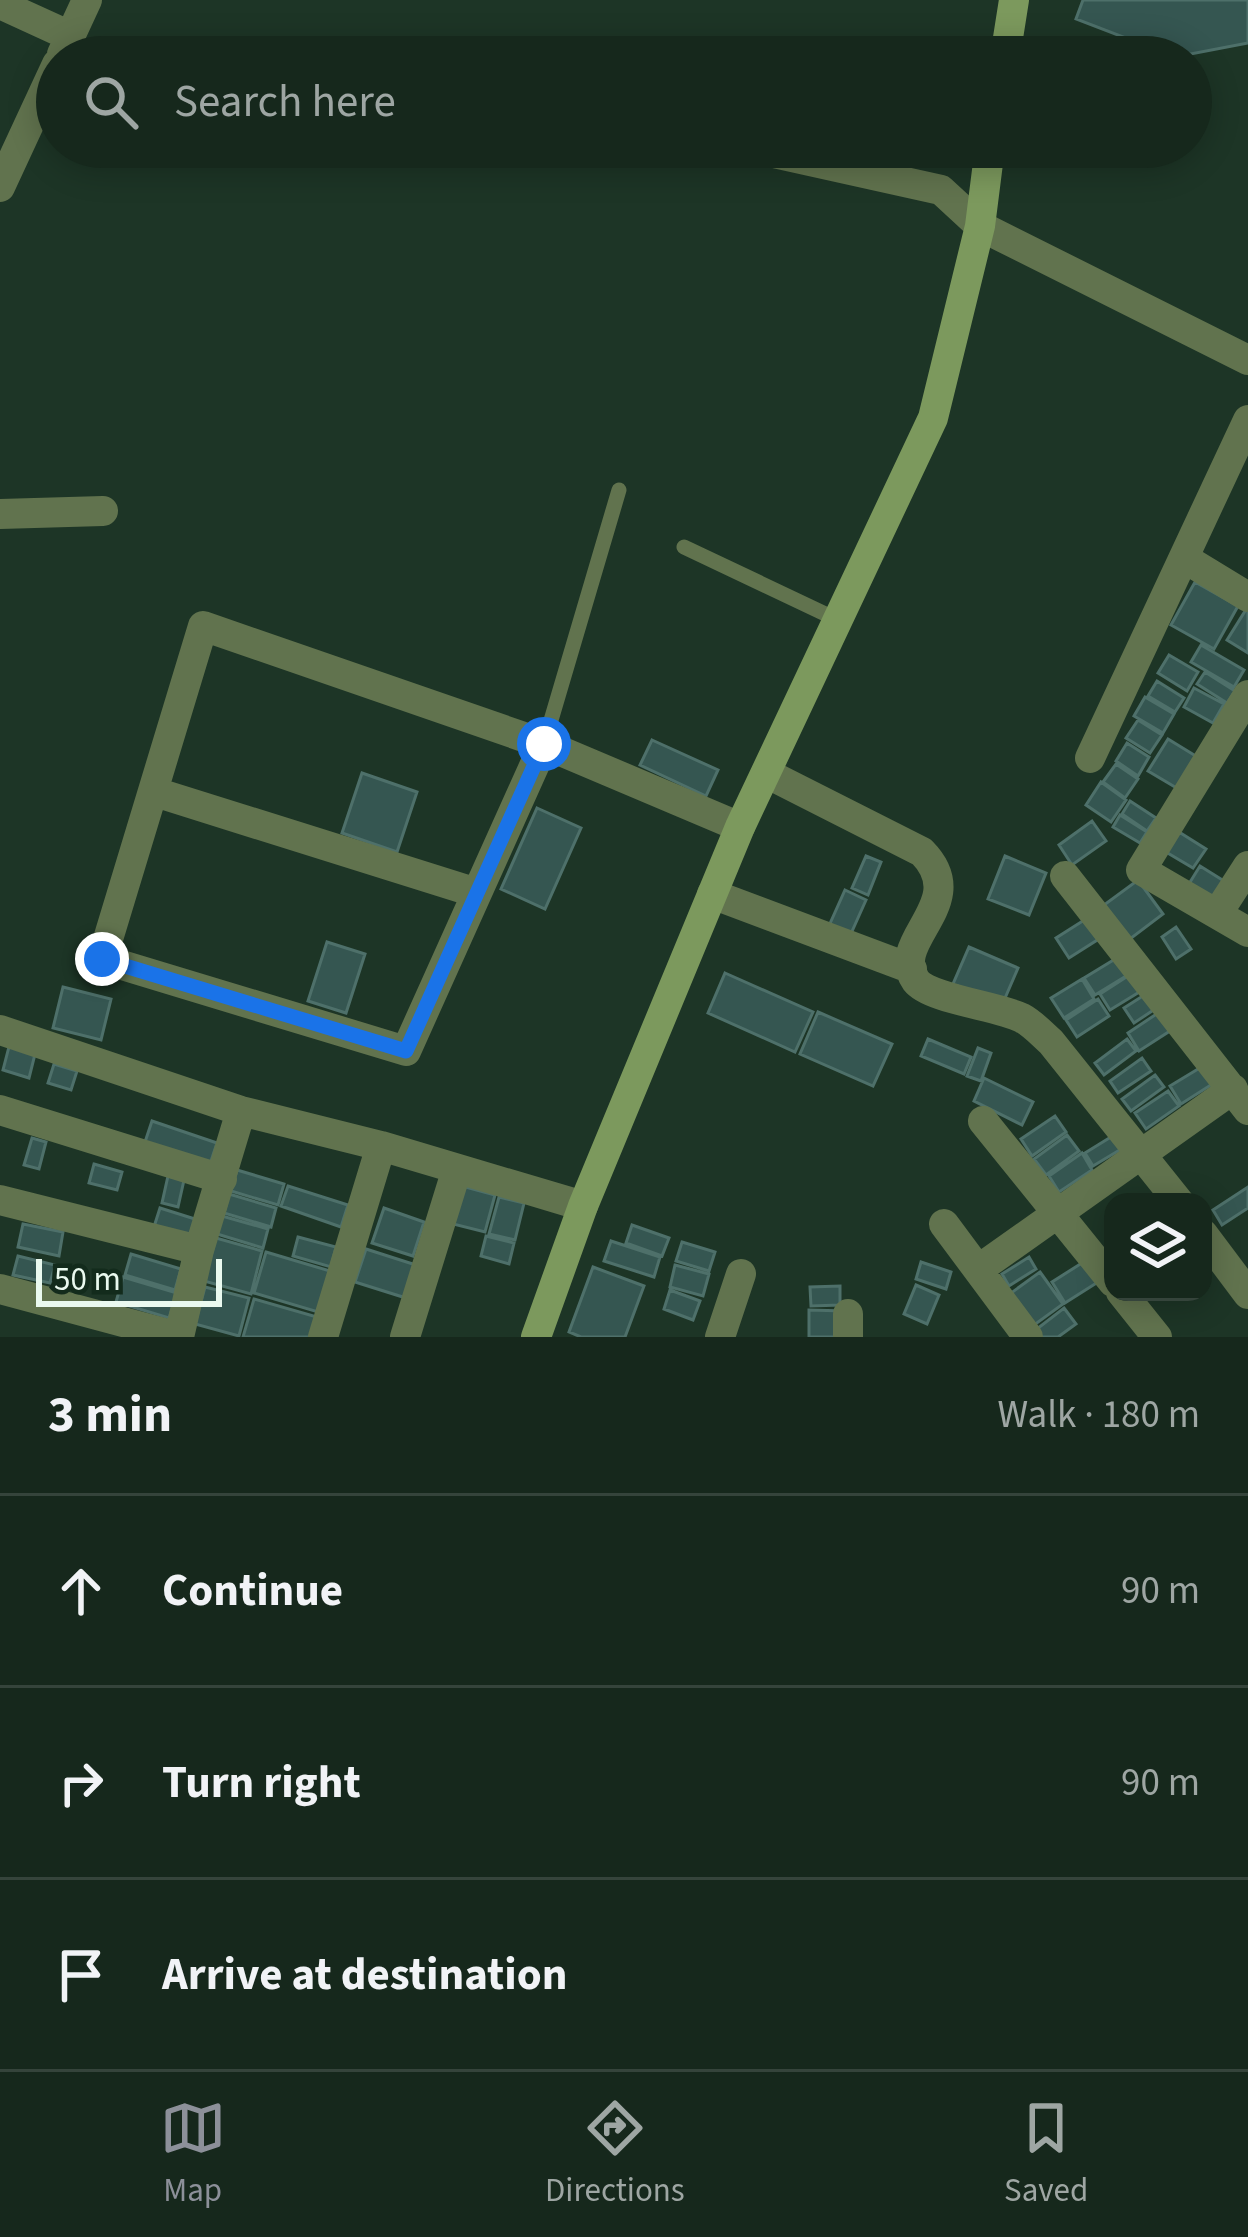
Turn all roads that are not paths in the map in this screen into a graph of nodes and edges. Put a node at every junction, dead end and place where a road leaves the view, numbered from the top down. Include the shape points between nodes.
1 (87, 0) edge
2 (1015, 0) edge
3 (0, 4) edge
4 (42, 36) edge
5 (70, 36) edge
6 (1009, 36) edge
7 (36, 110) edge
8 (842, 168) edge
9 (987, 168) edge
10 (0, 187) edge
11 (980, 226) junction
12 (1248, 361) edge
13 (1248, 420) edge
14 (1239, 467) edge
15 (619, 490) dead end
16 (103, 512) dead end
17 (0, 514) edge
18 (684, 547) dead end
19 (1184, 558) junction
20 (1248, 597) edge
21 (838, 620) junction
22 (1248, 695) edge
23 (544, 744) junction
24 (1090, 758) dead end
25 (766, 772) junction
26 (155, 792) junction
27 (740, 827) junction
28 (1248, 866) edge
29 (1065, 875) dead end
30 (477, 893) junction
31 (712, 894) junction
32 (1217, 914) junction
33 (1248, 932) edge
34 (912, 969) junction
35 (0, 1030) edge
36 (1241, 1100) edge
37 (0, 1110) edge
38 (241, 1111) junction
39 (983, 1121) dead end
40 (382, 1146) junction
41 (1142, 1151) junction
42 (457, 1169) junction
43 (222, 1179) junction
44 (1172, 1193) edge
45 (0, 1200) edge
46 (583, 1206) junction
47 (1058, 1212) junction
48 (944, 1225) dead end
49 (1212, 1246) edge
50 (199, 1250) junction
51 (979, 1269) junction
52 (1104, 1271) edge
53 (741, 1274) dead end
54 (0, 1289) edge
55 (1248, 1294) edge
56 (1128, 1301) edge
57 (179, 1337) edge
58 (323, 1337) edge
59 (405, 1337) edge
60 (536, 1337) edge
61 (720, 1337) edge
62 (1028, 1337) edge
63 (1157, 1337) edge

1 - 5 street
2 - 6 street
3 - 4 street
7 - 10 street
8 - 11 street via 941,190
9 - 11 street
11 - 12 street
11 - 21 street via 933,418
13 - 14 street
14 - 19 street
15 - 23 lane
16 - 17 street
18 - 21 lane
19 - 20 street
19 - 24 street
21 - 25 street
22 - 32 street via 1142,870
23 - 26 street via 203,626
23 - 27 street
23 - 30 street
25 - 27 street
25 - 34 street via 936,867 938,897
26 - 30 street
26 - 30 street via 102,959 406,1051
27 - 31 street
28 - 32 street
29 - 36 street
31 - 34 street
31 - 46 street
32 - 33 street
34 - 41 street via 928,990 1027,1021
35 - 38 street
36 - 41 street
37 - 43 street
38 - 40 street
38 - 43 street
39 - 47 street
40 - 42 street
40 - 58 street
41 - 44 street
41 - 47 street
42 - 46 street
42 - 59 street
43 - 50 street
45 - 50 street
46 - 60 street
47 - 51 street
47 - 52 street
48 - 51 street
49 - 55 street
50 - 57 street
51 - 62 street
53 - 61 street
54 - 57 street
56 - 63 street

